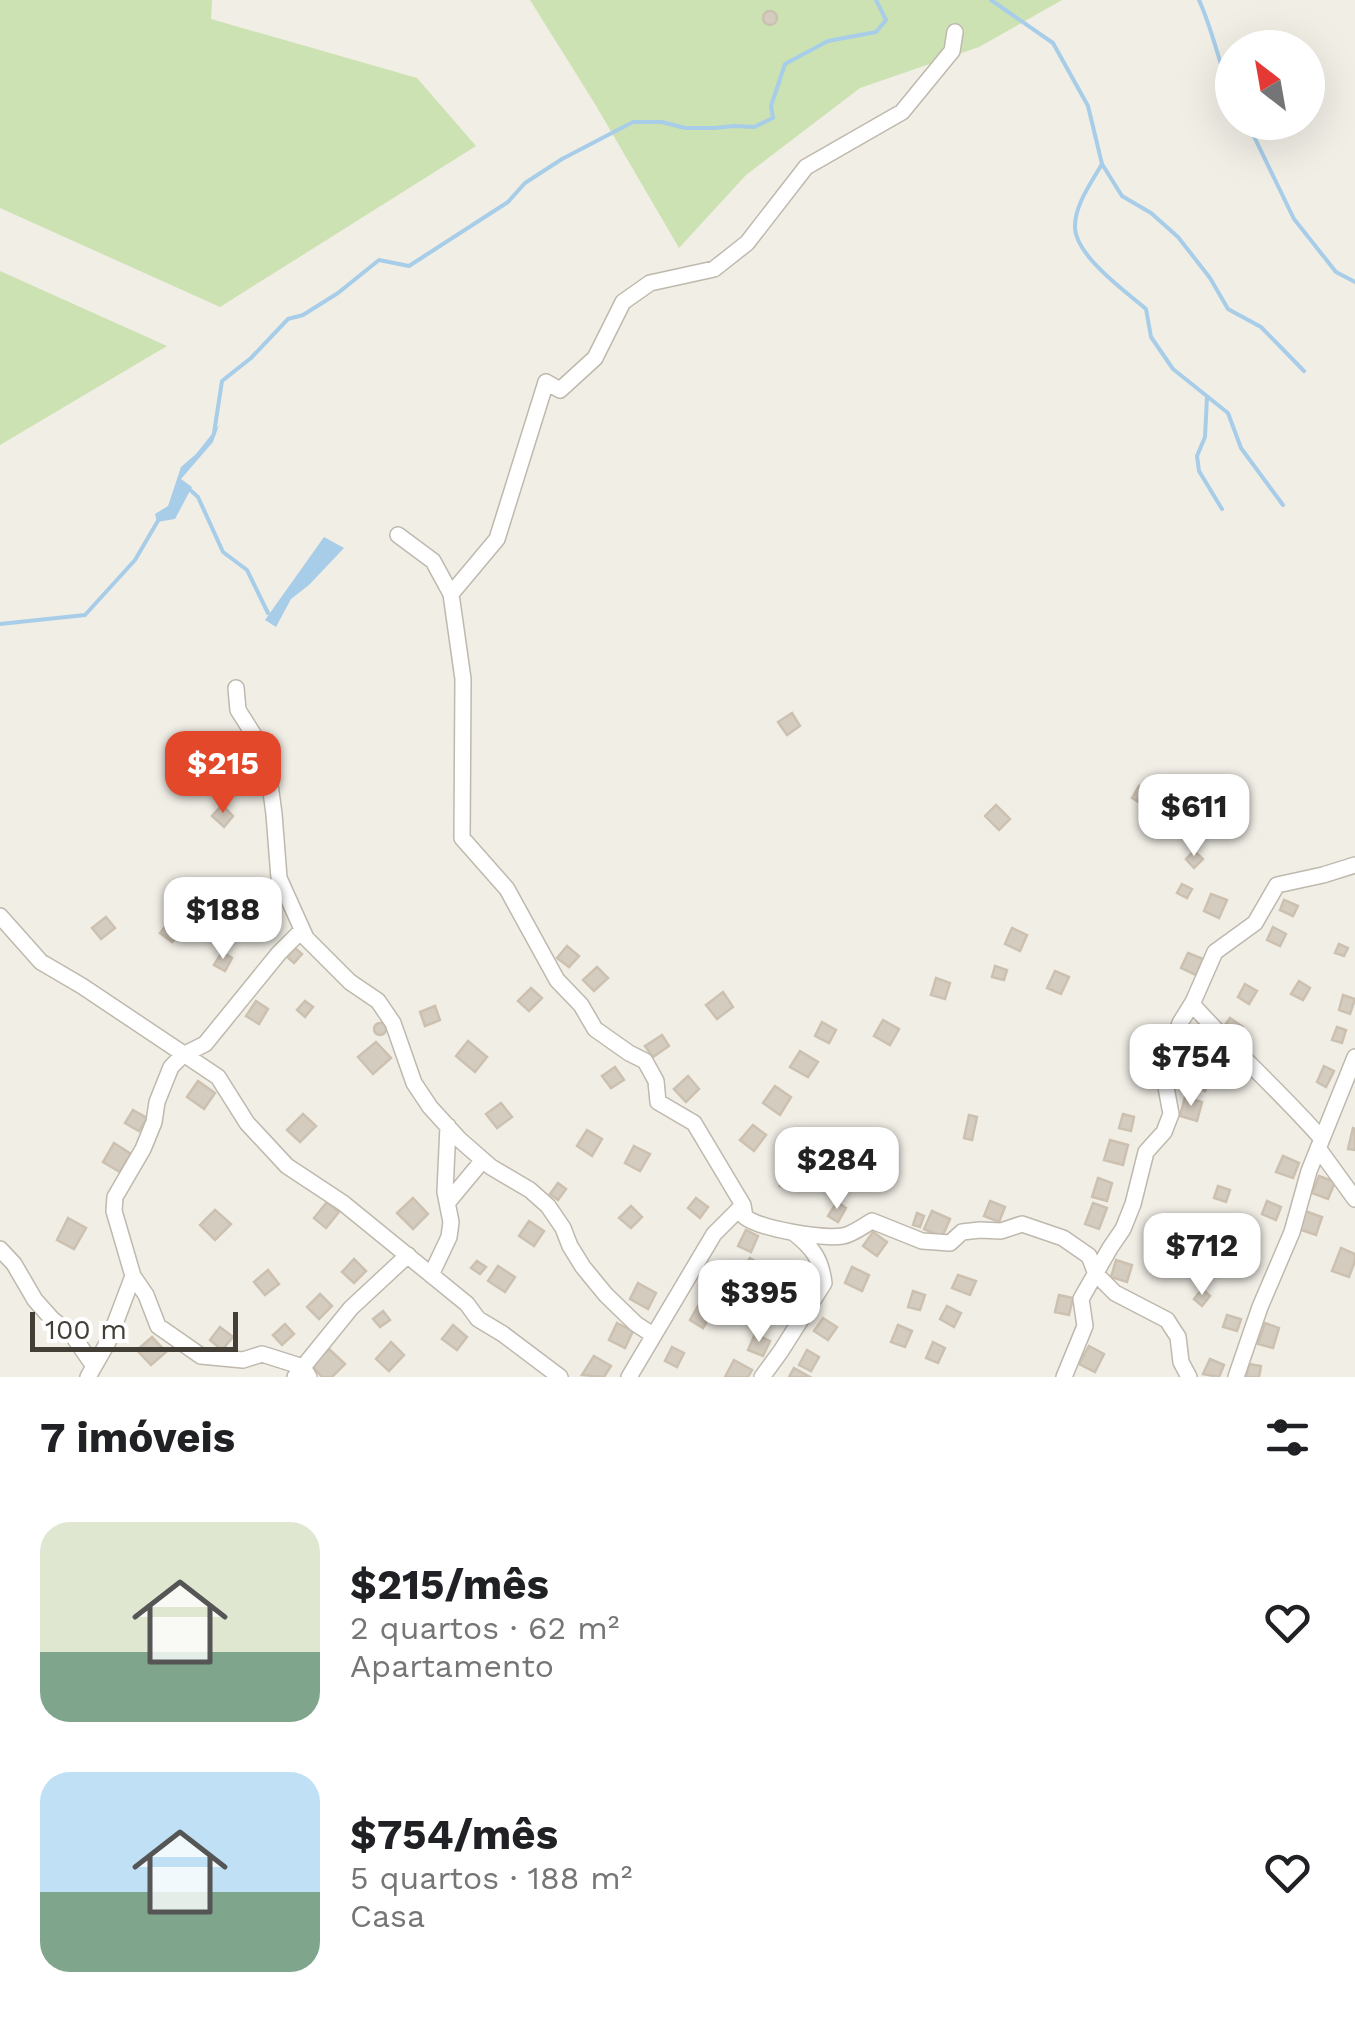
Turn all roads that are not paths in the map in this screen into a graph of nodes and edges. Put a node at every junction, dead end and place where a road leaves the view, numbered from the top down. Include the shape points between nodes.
1 (956, 32) dead end
2 (398, 535) dead end
3 (451, 594) junction
4 (236, 688) dead end
5 (1355, 864) edge
6 (0, 916) edge
7 (302, 930) junction
8 (1192, 1004) junction
9 (183, 1055) junction
10 (1354, 1061) edge
11 (448, 1126) junction
12 (1320, 1144) junction
13 (483, 1160) junction
14 (1355, 1199) edge
15 (448, 1202) junction
16 (743, 1205) junction
17 (794, 1233) junction
18 (0, 1249) edge
19 (408, 1255) junction
20 (1096, 1274) junction
21 (431, 1275) junction
22 (133, 1276) junction
23 (653, 1335) junction
24 (91, 1371) edge
25 (302, 1374) edge
26 (560, 1377) edge
27 (629, 1377) edge
28 (762, 1377) edge
29 (1064, 1377) edge
30 (1189, 1377) edge
31 (1236, 1377) edge

1 - 3 street via 952,51 902,112 806,167 747,243 714,269 650,283 623,302 595,358 560,390 546,382 496,540
2 - 3 street via 433,561
3 - 16 street via 462,679 462,838 507,889 557,980 596,1029 644,1061 658,1102 694,1123
4 - 7 street via 238,710 266,754 279,878
5 - 8 street via 1276,885 1255,923 1215,952
6 - 9 street via 42,962
7 - 9 street via 206,1044
7 - 11 street via 350,982 378,1001 414,1083
8 - 12 street via 1292,1105
8 - 20 street via 1163,1070 1171,1114 1146,1152 1124,1230
9 - 19 street via 218,1077 247,1123 287,1166
9 - 22 street via 115,1197
10 - 12 street
11 - 13 street
11 - 15 street
12 - 14 street
12 - 31 street
13 - 15 street
13 - 23 street via 548,1206 583,1267
15 - 21 street via 449,1236
16 - 17 street via 755,1224
16 - 23 street via 714,1234
17 - 20 street via 847,1236 872,1221 950,1244 962,1232 1022,1224 1063,1238 1089,1256
17 - 28 street via 811,1246 824,1283
18 - 24 street via 36,1300 74,1336
19 - 21 street
19 - 25 street via 351,1308
20 - 29 street via 1081,1299 1085,1326
20 - 30 street via 1116,1293 1167,1320
21 - 26 street via 478,1320
22 - 24 street
22 - 25 street via 158,1326 201,1356 243,1360 262,1354
23 - 27 street

